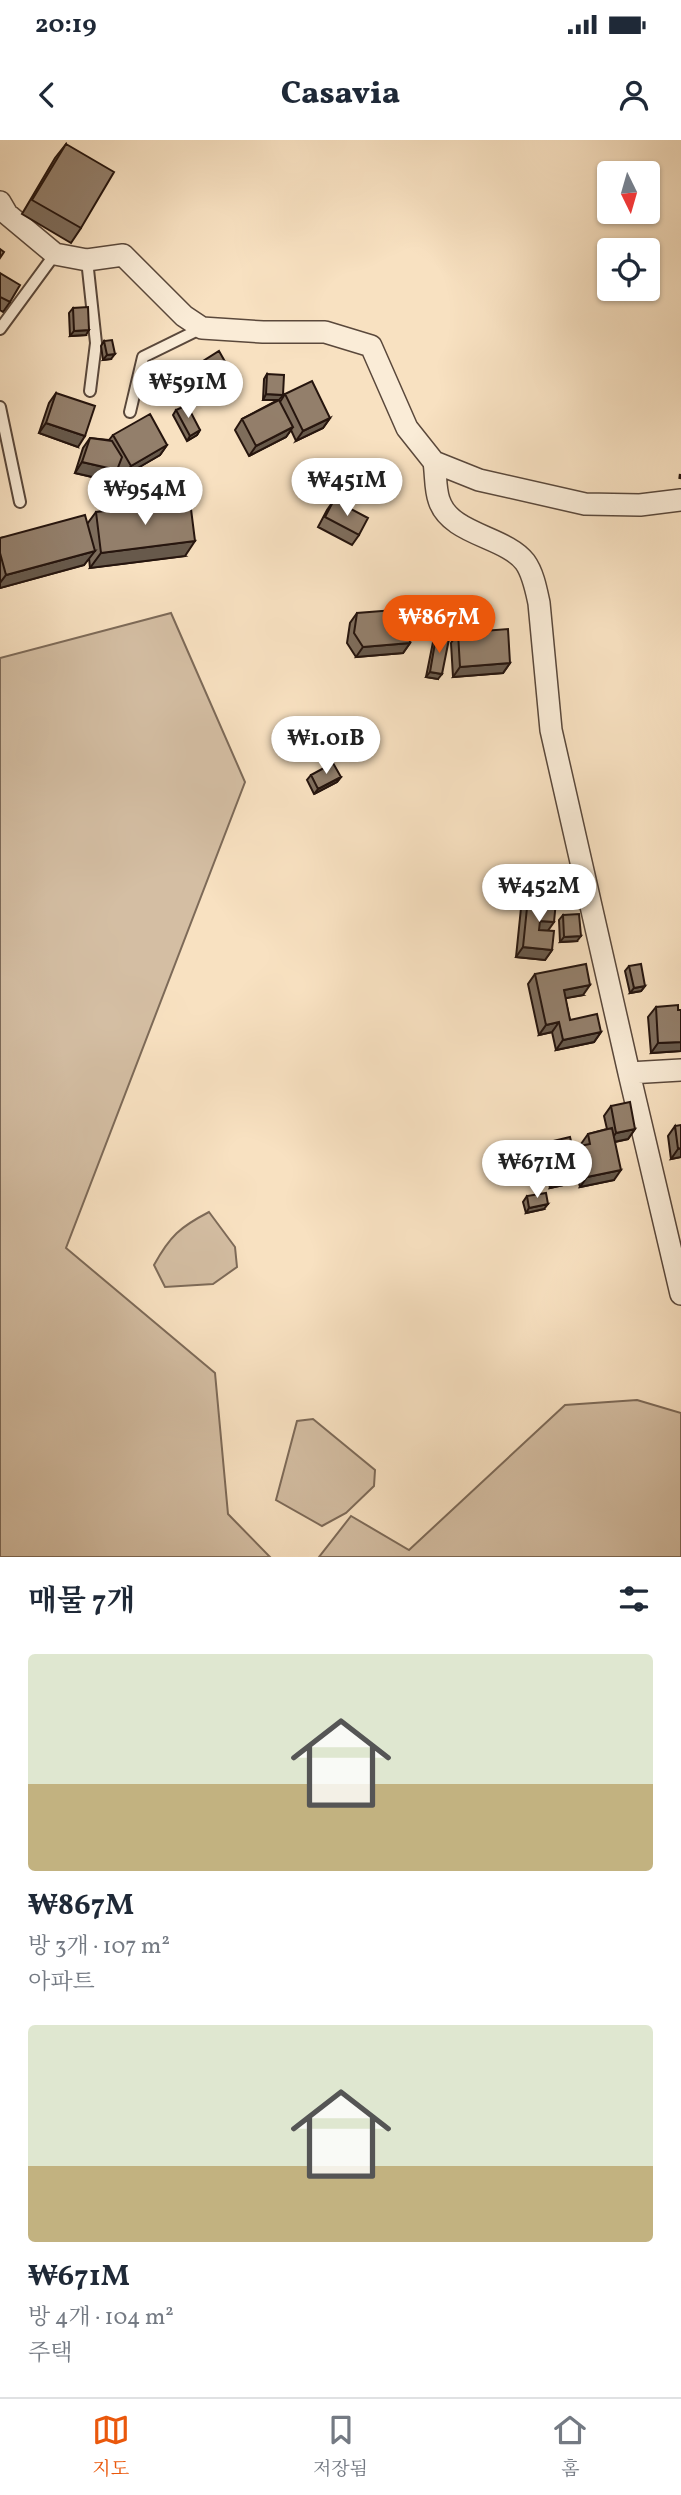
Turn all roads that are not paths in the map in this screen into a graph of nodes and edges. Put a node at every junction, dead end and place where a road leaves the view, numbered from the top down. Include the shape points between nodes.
1 (0, 202) edge
2 (55, 254) junction
3 (87, 260) junction
4 (202, 328) junction
5 (0, 329) edge
6 (90, 391) dead end
7 (0, 407) edge
8 (130, 412) dead end
9 (434, 462) junction
10 (681, 499) edge
11 (20, 502) dead end
12 (681, 1070) edge
13 (629, 1073) junction
14 (681, 1294) edge

1 - 2 street via 7,214
2 - 3 street
2 - 5 lane
3 - 4 street via 122,255
3 - 6 lane via 96,343
4 - 8 lane via 143,357
4 - 9 street via 325,332 371,346 407,428
7 - 11 lane
9 - 10 street via 479,480 585,504 640,505
9 - 13 street via 439,502 458,525 524,561 534,583 551,730
12 - 13 street
13 - 14 street

